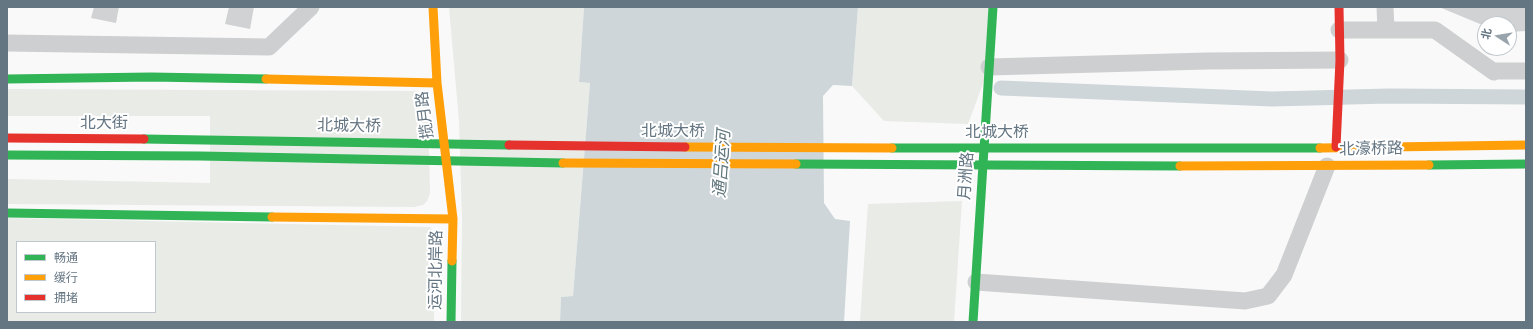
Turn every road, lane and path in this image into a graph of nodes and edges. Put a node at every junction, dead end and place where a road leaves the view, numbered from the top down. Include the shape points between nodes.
1 (311, 7) edge
2 (433, 7) edge
3 (993, 7) edge
4 (1339, 7) edge
5 (1386, 7) edge
6 (1339, 30) junction
7 (1386, 30) junction
8 (7, 43) edge
9 (1340, 60) junction
10 (989, 67) junction
11 (1526, 71) edge
12 (7, 79) edge
13 (437, 83) junction
14 (7, 138) edge
15 (201, 139) joint
16 (1526, 145) edge
17 (1336, 147) junction
18 (1217, 149) joint
19 (7, 155) edge
20 (200, 156) joint
21 (1526, 164) edge
22 (1217, 165) joint
23 (1327, 166) junction
24 (7, 213) edge
25 (453, 219) junction
26 (976, 282) junction
27 (451, 322) edge
28 (973, 322) edge

1 - 8 street via 269,47
2 - 13 main road, 揽月路
3 - 10 main road, 月洲路
4 - 6 main road
5 - 7 street
6 - 7 street
6 - 9 main road
7 - 11 street via 1435,30 1494,72
9 - 10 street
9 - 17 main road
10 - 26 main road, 月洲路
12 - 13 main road via 151,77
13 - 25 main road, 揽月路
14 - 15 main road, 北大街
15 - 18 main road, 北城大桥 via 620,147
16 - 17 main road, 北濠桥路
17 - 18 main road, 北濠桥路
19 - 20 main road, 北大街
20 - 22 main road, 北城大桥 via 621,164
21 - 23 main road, 北濠桥路
22 - 23 main road, 北濠桥路
23 - 26 street via 1284,275 1268,296 1245,301
24 - 25 main road
25 - 27 main road, 运河北岸路
26 - 28 main road, 月洲路

